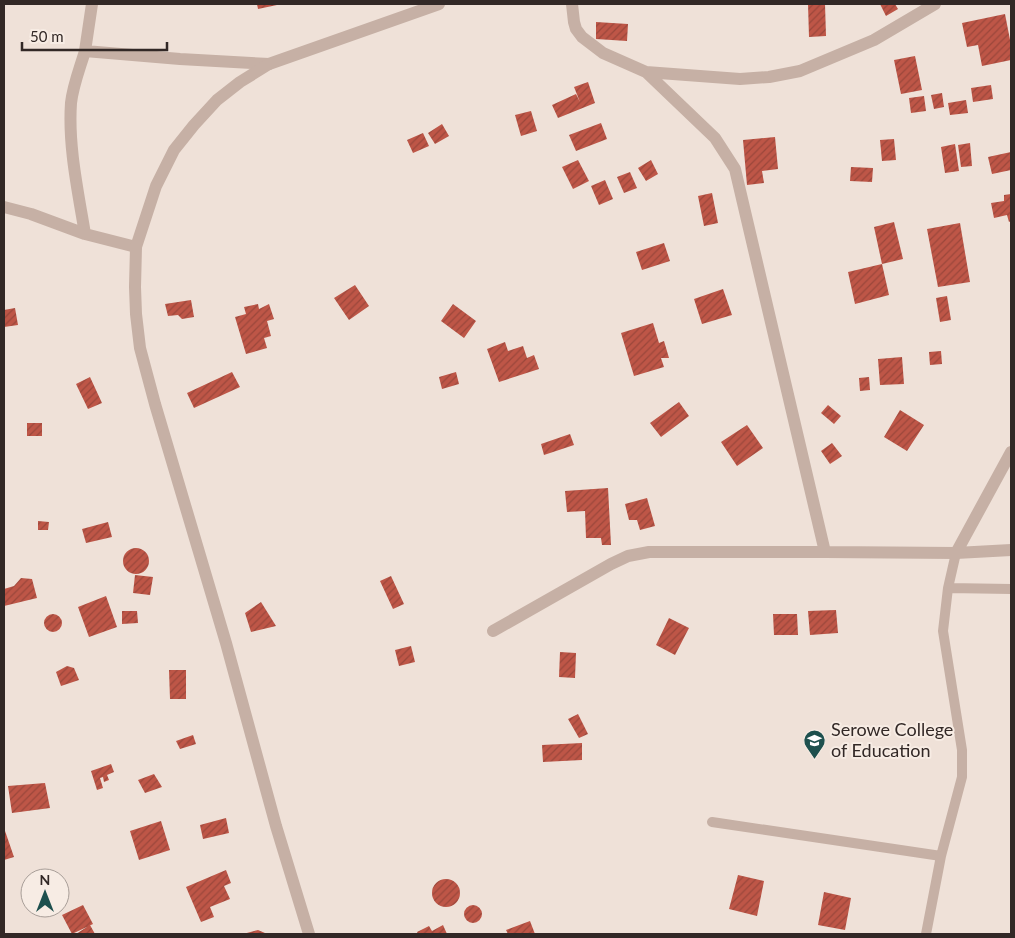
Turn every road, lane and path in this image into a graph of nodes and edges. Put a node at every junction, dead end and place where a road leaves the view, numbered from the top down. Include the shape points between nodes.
1 (92, 4) edge
2 (439, 4) edge
3 (572, 4) edge
4 (935, 4) edge
5 (85, 50) junction
6 (269, 64) junction
7 (646, 72) junction
8 (4, 206) edge
9 (85, 234) junction
10 (136, 247) junction
11 (1011, 452) edge
12 (1011, 550) edge
13 (826, 552) junction
14 (956, 553) junction
15 (948, 588) junction
16 (1011, 589) edge
17 (493, 631) dead end
18 (712, 822) dead end
19 (941, 856) junction
20 (310, 934) edge
21 (926, 934) edge

1 - 5 street
2 - 6 street
3 - 7 street via 576,29 582,37 603,53
4 - 7 street via 874,40 800,72 740,78
5 - 6 street
5 - 9 street via 71,102 71,132
6 - 10 street via 217,100 174,150 156,186
7 - 13 street via 714,138 735,169
8 - 9 street
9 - 10 street
10 - 20 street via 135,305 140,348 276,826
11 - 14 street
12 - 14 street
13 - 14 street
13 - 17 street via 649,552 628,556
14 - 15 lane
15 - 16 lane
15 - 19 lane via 943,631 962,750 962,777
18 - 19 lane
19 - 21 lane

